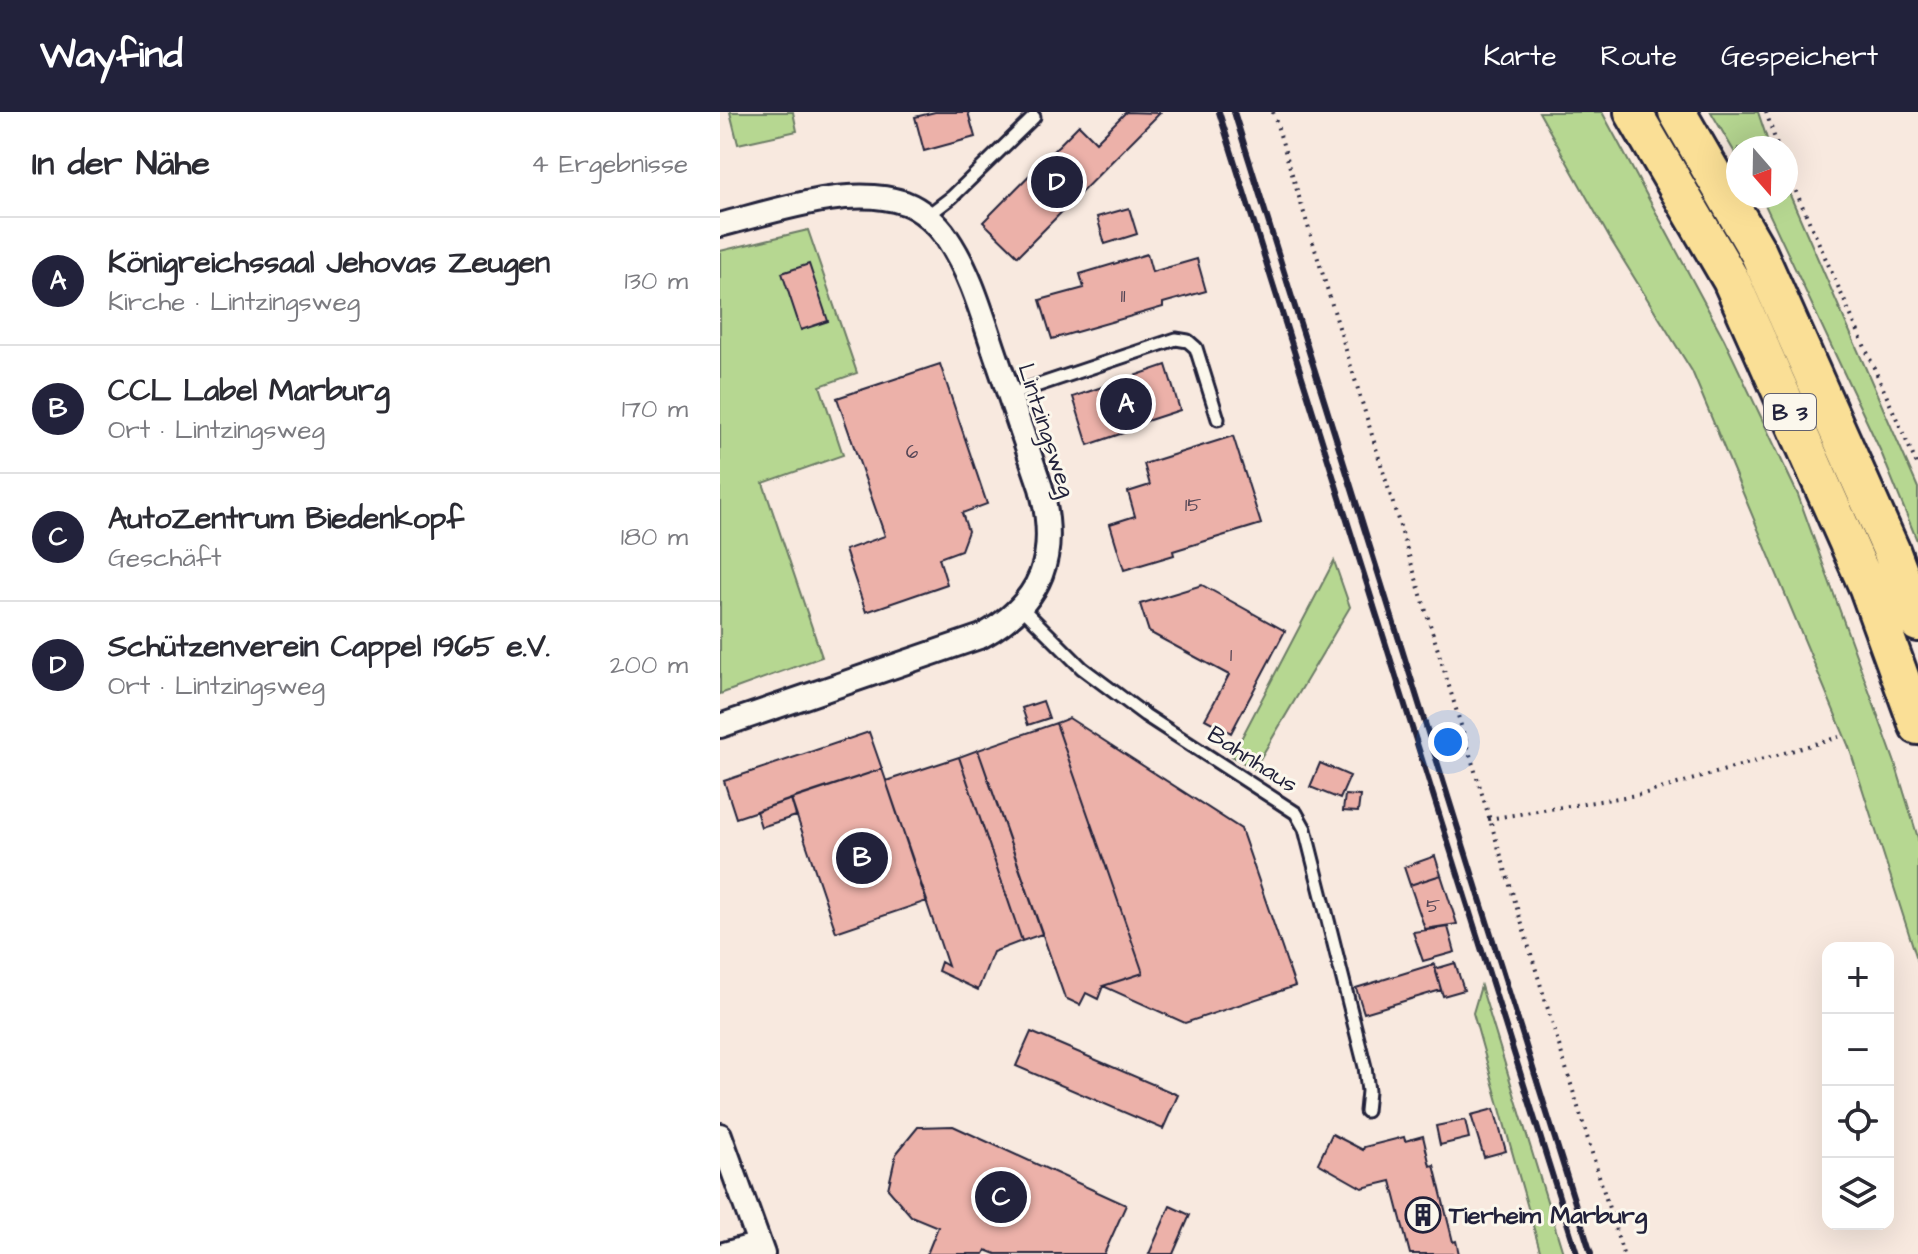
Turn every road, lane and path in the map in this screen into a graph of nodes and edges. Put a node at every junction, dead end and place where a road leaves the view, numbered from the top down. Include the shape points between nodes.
1 (1273, 112) edge
2 (1633, 112) edge
3 (1677, 112) edge
4 (1766, 112) edge
5 (1034, 117) dead end
6 (1774, 136) edge
7 (1798, 196) edge
8 (927, 216) junction
9 (720, 225) edge
10 (1009, 395) junction
11 (1218, 419) dead end
12 (1918, 467) edge
13 (1022, 608) junction
14 (1918, 623) edge
15 (720, 726) edge
16 (1918, 726) edge
17 (1839, 737) dead end
18 (1488, 819) junction
19 (1366, 1111) dead end
20 (720, 1135) edge
21 (761, 1249) edge
22 (724, 1254) edge
23 (1623, 1254) edge

1 - 18 path
2 - 16 highway, B 3 via 1731,280 1868,588
3 - 14 highway, B 3 via 1758,252 1891,550
4 - 6 path
5 - 8 lane
7 - 12 path
8 - 9 street, Lintzingsweg via 907,204 859,197 823,200
8 - 10 street, Lintzingsweg via 945,234 974,290
10 - 11 lane via 1176,339 1196,348
10 - 13 street, Lintzingsweg via 1048,513 1041,575
13 - 15 street, Lintzingsweg via 982,636
13 - 19 lane, Bahnhaus via 1082,668 1296,813 1305,829 1365,1067
17 - 18 path via 1643,794
18 - 23 path
20 - 21 street
21 - 22 street

